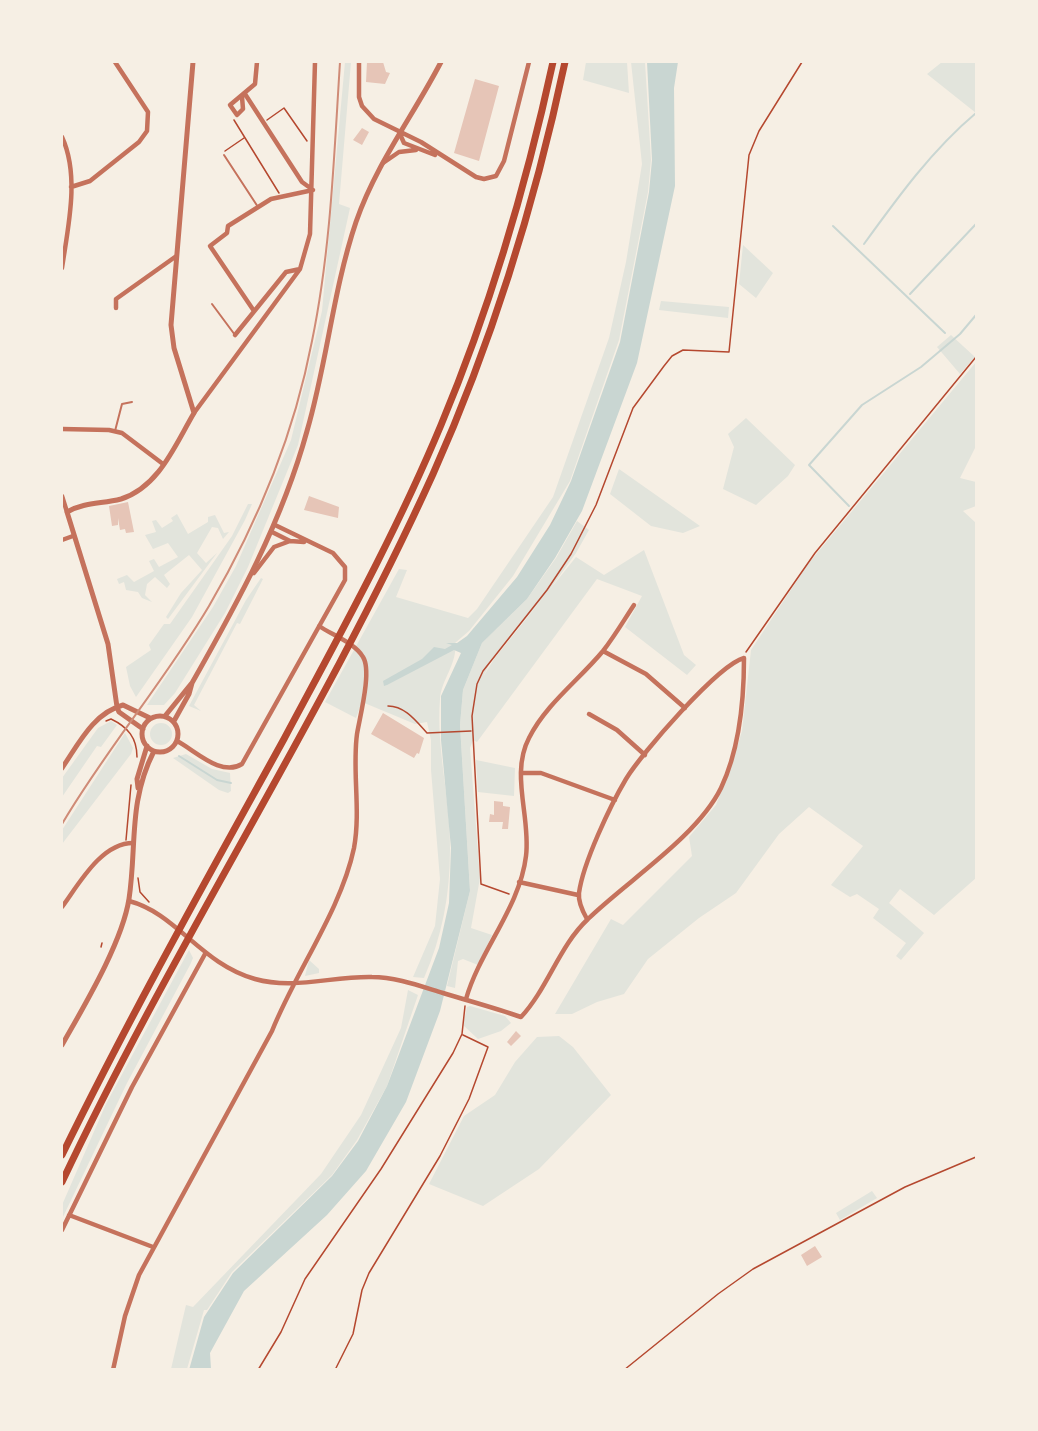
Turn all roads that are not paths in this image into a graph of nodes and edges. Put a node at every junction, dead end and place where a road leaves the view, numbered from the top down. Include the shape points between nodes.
1 (116, 62) edge
2 (193, 62) edge
3 (257, 62) edge
4 (315, 62) edge
5 (359, 62) edge
6 (441, 62) edge
7 (528, 62) edge
8 (553, 62) edge
9 (565, 62) edge
10 (243, 95) junction
11 (253, 106) junction
12 (242, 112) junction
13 (399, 132) junction
14 (62, 137) edge
15 (416, 150) junction
16 (224, 155) road end
17 (440, 157) junction
18 (381, 165) junction
19 (71, 187) junction
20 (313, 190) junction
21 (258, 207) junction
22 (62, 223) edge
23 (68, 223) junction
24 (175, 257) junction
25 (62, 268) edge
26 (300, 269) junction
27 (212, 304) dead end
28 (116, 308) dead end
29 (254, 311) junction
30 (235, 335) joint
31 (132, 402) dead end
32 (194, 413) junction
33 (62, 429) edge
34 (115, 431) junction
35 (163, 464) junction
36 (62, 496) edge
37 (67, 512) junction
38 (275, 525) junction
39 (272, 532) junction
40 (73, 536) junction
41 (62, 540) edge
42 (290, 541) junction
43 (307, 542) junction
44 (254, 573) junction
45 (634, 605) dead end
46 (319, 626) junction
47 (603, 651) junction
48 (192, 683) junction
49 (117, 707) junction
50 (685, 708) junction
51 (589, 714) dead end
52 (165, 716) junction
53 (150, 718) junction
54 (174, 721) junction
55 (143, 729) junction
56 (177, 741) junction
57 (147, 746) junction
58 (154, 751) junction
59 (645, 755) junction
60 (62, 768) edge
61 (522, 773) junction
62 (138, 789) junction
63 (615, 800) junction
64 (133, 843) junction
65 (519, 882) junction
66 (578, 895) junction
67 (129, 901) junction
68 (62, 907) edge
69 (587, 919) junction
70 (205, 954) junction
71 (292, 985) junction
72 (466, 999) junction
73 (64, 1035) edge
74 (62, 1045) edge
75 (62, 1155) edge
76 (62, 1182) edge
77 (69, 1215) junction
78 (62, 1230) edge
79 (153, 1247) junction
80 (113, 1370) edge

1 - 19 street via 148,112 147,131 90,181
2 - 24 street
3 - 10 street via 255,84
4 - 20 street
5 - 13 street via 362,106 374,119
6 - 13 street
7 - 17 street via 504,161 496,176 476,177
8 - 75 highway via 517,210 473,342 422,469 332,649 170,945
9 - 76 highway via 531,202 484,346 433,472 343,654
10 - 11 street
10 - 12 street
10 - 12 street via 230,105 236,115
11 - 12 street
11 - 20 street via 302,182
13 - 15 street via 404,143
13 - 17 street
13 - 18 street
14 - 19 street
15 - 17 street
15 - 18 street via 399,152
16 - 21 lane
18 - 38 street via 355,224 308,431
19 - 23 street
20 - 21 street via 281,196
20 - 26 street via 310,234
21 - 29 street via 228,226 227,233 210,246
22 - 23 street
23 - 25 street
24 - 28 street via 116,299
24 - 32 street via 171,325
26 - 29 street via 286,272
26 - 32 street
27 - 30 lane
29 - 30 street
31 - 34 lane via 122,404
32 - 35 street
33 - 34 street
34 - 35 street
35 - 37 street via 148,484 131,495
36 - 37 street
37 - 40 street
38 - 39 street
38 - 43 street
39 - 42 street
39 - 44 street
40 - 41 street
40 - 49 street via 108,645
42 - 43 street
42 - 44 street via 274,547
43 - 46 street via 333,553 342,560 346,571 345,580
44 - 48 street
45 - 47 street
46 - 56 street via 242,764 222,768
46 - 71 street via 358,650 367,664 354,759 357,820 352,855 340,893
47 - 50 street via 646,674
47 - 61 street via 537,725 524,751
48 - 52 street
48 - 54 street
49 - 53 street via 126,706
49 - 55 street
49 - 60 street via 99,718
50 - 59 street
50 - 69 street via 714,677 744,658 733,754 720,790 669,849
51 - 59 street via 617,730
52 - 53 street
52 - 54 street
53 - 55 street
54 - 56 street
55 - 57 street via 142,738
56 - 58 street via 165,752
57 - 58 street
57 - 62 street via 137,779
58 - 62 street
59 - 63 street
61 - 63 street via 541,773
61 - 65 street via 527,834
62 - 64 street
63 - 66 street
64 - 67 street
64 - 68 street via 113,847
65 - 66 street
65 - 72 street
66 - 69 street
67 - 70 street via 157,913
67 - 73 street via 112,947
69 - 72 street via 521,1017
70 - 71 street via 238,974
70 - 77 street via 132,1087
71 - 72 street via 374,977
71 - 79 street via 259,1056
73 - 74 street
77 - 78 street
77 - 79 street
79 - 80 street via 125,1316

